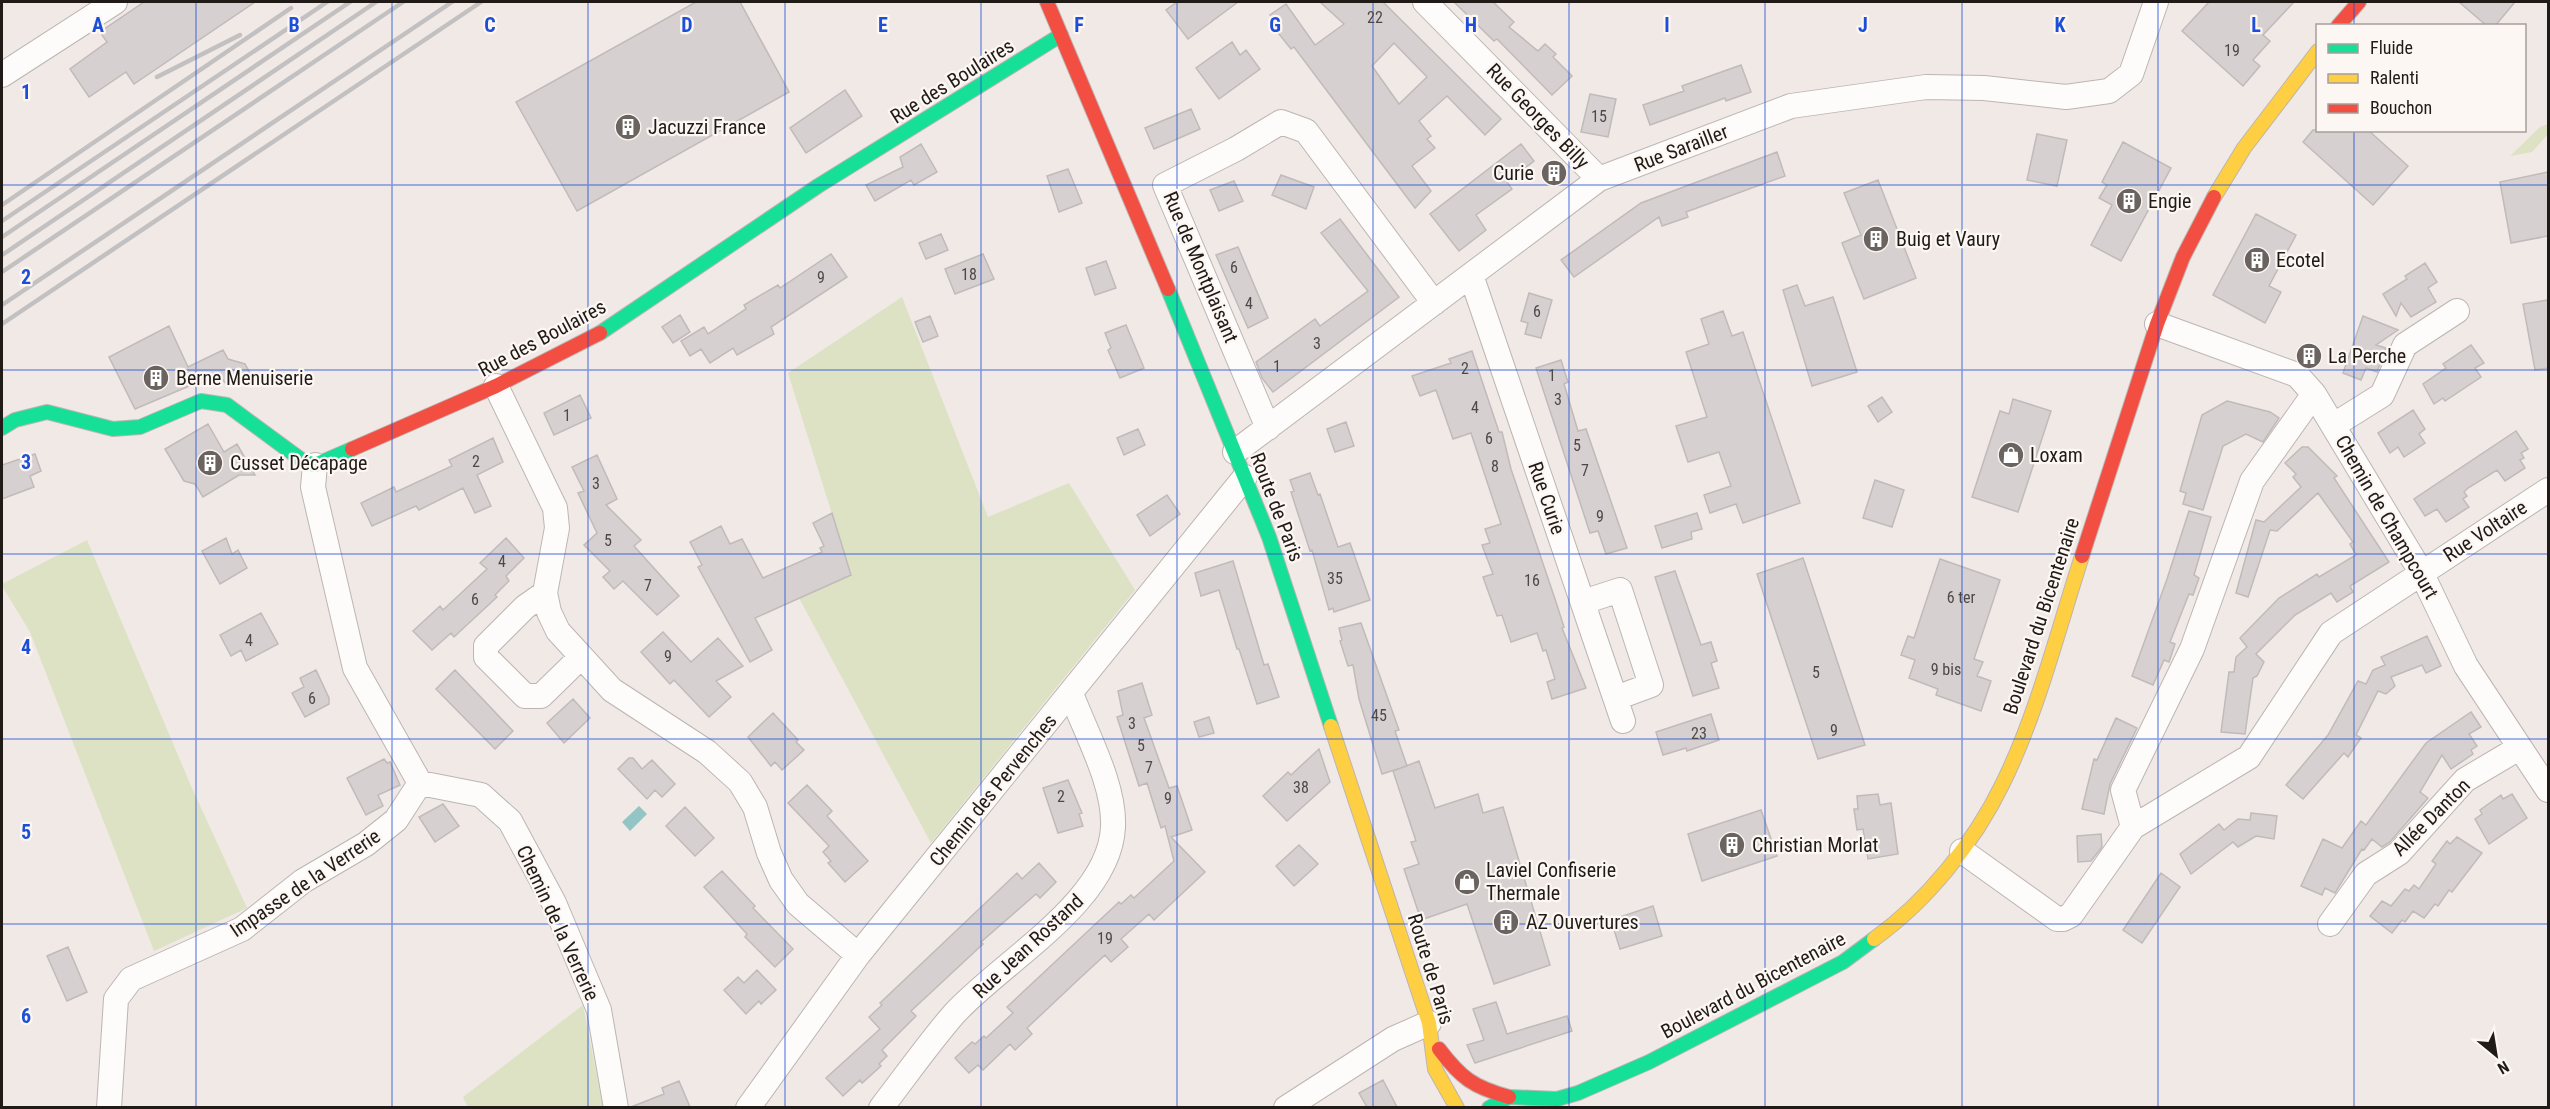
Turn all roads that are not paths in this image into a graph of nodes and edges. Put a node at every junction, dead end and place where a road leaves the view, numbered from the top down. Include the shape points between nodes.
1 (115, 2) edge
2 (1047, 2) edge
3 (1425, 2) edge
4 (2156, 2) edge
5 (2359, 2) edge
6 (2340, 24) edge
7 (1061, 35) junction
8 (2316, 54) edge
9 (2, 75) edge
10 (1599, 179) junction
11 (1471, 275) junction
12 (1434, 303) junction
13 (2457, 311) dead end
14 (2157, 324) junction
15 (496, 386) junction
16 (2314, 394) junction
17 (2334, 425) junction
18 (2, 428) edge
19 (1268, 428) junction
20 (1235, 452) junction
21 (315, 465) junction
22 (1245, 477) junction
23 (2548, 490) edge
24 (2421, 572) junction
25 (545, 593) junction
26 (1583, 602) junction
27 (581, 657) junction
28 (1070, 696) junction
29 (2519, 748) junction
30 (420, 783) junction
31 (2548, 790) edge
32 (2133, 827) junction
33 (1962, 851) junction
34 (2330, 924) dead end
35 (858, 955) junction
36 (1431, 1032) junction
37 (1649, 1062) junction
38 (1509, 1097) junction
39 (1530, 1098) junction
40 (1601, 1098) dead end
41 (110, 1107) edge
42 (616, 1107) edge
43 (748, 1107) edge
44 (881, 1107) edge
45 (1286, 1107) edge
46 (1457, 1107) edge
47 (1489, 1107) edge
48 (1549, 1107) edge

1 - 9 street
2 - 7 main road, Route de Paris
3 - 10 street, Rue Georges Billy
4 - 10 street, Rue Sarailler via 2131,74 2109,91 2066,97 1984,88 1926,87 1791,106
5 - 6 main road
7 - 15 main road, Rue des Boulaires via 818,186 599,334
7 - 20 main road, Route de Paris
8 - 14 main road, Boulevard du Bicentenaire via 2244,148 2213,199 2183,257
10 - 11 street, Rue Sarailler
11 - 12 street, Rue Sarailler
11 - 26 street, Rue Curie
12 - 19 street, Rue Sarailler
12 - 19 street, Rue de Montplaisant via 1306,131 1281,122 1165,185
13 - 17 street via 2405,345 2382,395
14 - 16 street, Chemin de Champcourt via 2297,375
14 - 33 main road, Boulevard du Bicentenaire via 2029,719 2003,784
15 - 21 main road, Rue des Boulaires
15 - 25 street via 555,508 556,528
16 - 17 street, Chemin de Champcourt
16 - 32 street via 2252,481 2192,649 2122,790
17 - 24 street, Chemin de Champcourt
18 - 21 main road via 15,420 47,412 113,429 140,427 201,401 227,405 303,461
19 - 20 street, Rue Sarailler
20 - 22 main road, Route de Paris
21 - 30 street via 313,487 355,668
22 - 28 street, Chemin des Pervenches
22 - 36 main road, Route de Paris via 1272,545
23 - 24 street, Rue Voltaire
24 - 29 street, Chemin de Champcourt via 2466,666
24 - 32 street, Rue Voltaire via 2331,633 2249,757
25 - 27 street via 558,631
25 - 27 street via 486,646 486,657 525,696 540,696
26 - 26 street, Rue Curie via 1620,710 1651,685 1620,590
27 - 35 street via 612,690 707,752 740,782 755,807 781,880 798,904
28 - 35 street, Chemin des Pervenches
28 - 44 street, Rue Jean Rostand via 1110,796 1113,828 1103,866 1083,897 955,1013
29 - 31 street, Chemin de Champcourt
29 - 34 street, Allée Danton via 2465,780 2399,853 2366,874
30 - 41 street, Impasse de la Verrerie via 396,820 366,844 303,881 242,930 131,979 116,999
30 - 42 street, Chemin de la Verrerie via 481,795 510,821 554,903 599,1010
32 - 33 street via 2071,915 2063,919 2057,919
33 - 37 main road, Boulevard du Bicentenaire via 1898,922 1843,962
35 - 43 street, Chemin des Pervenches
36 - 38 main road, Route de Paris via 1461,1077 1477,1089
36 - 45 street via 1393,1039
36 - 46 main road, Route de Paris via 1435,1069
37 - 39 main road, Boulevard du Bicentenaire via 1578,1093 1557,1099
37 - 40 main road, Boulevard du Bicentenaire
38 - 39 main road, Route de Paris
38 - 47 main road
39 - 48 main road

